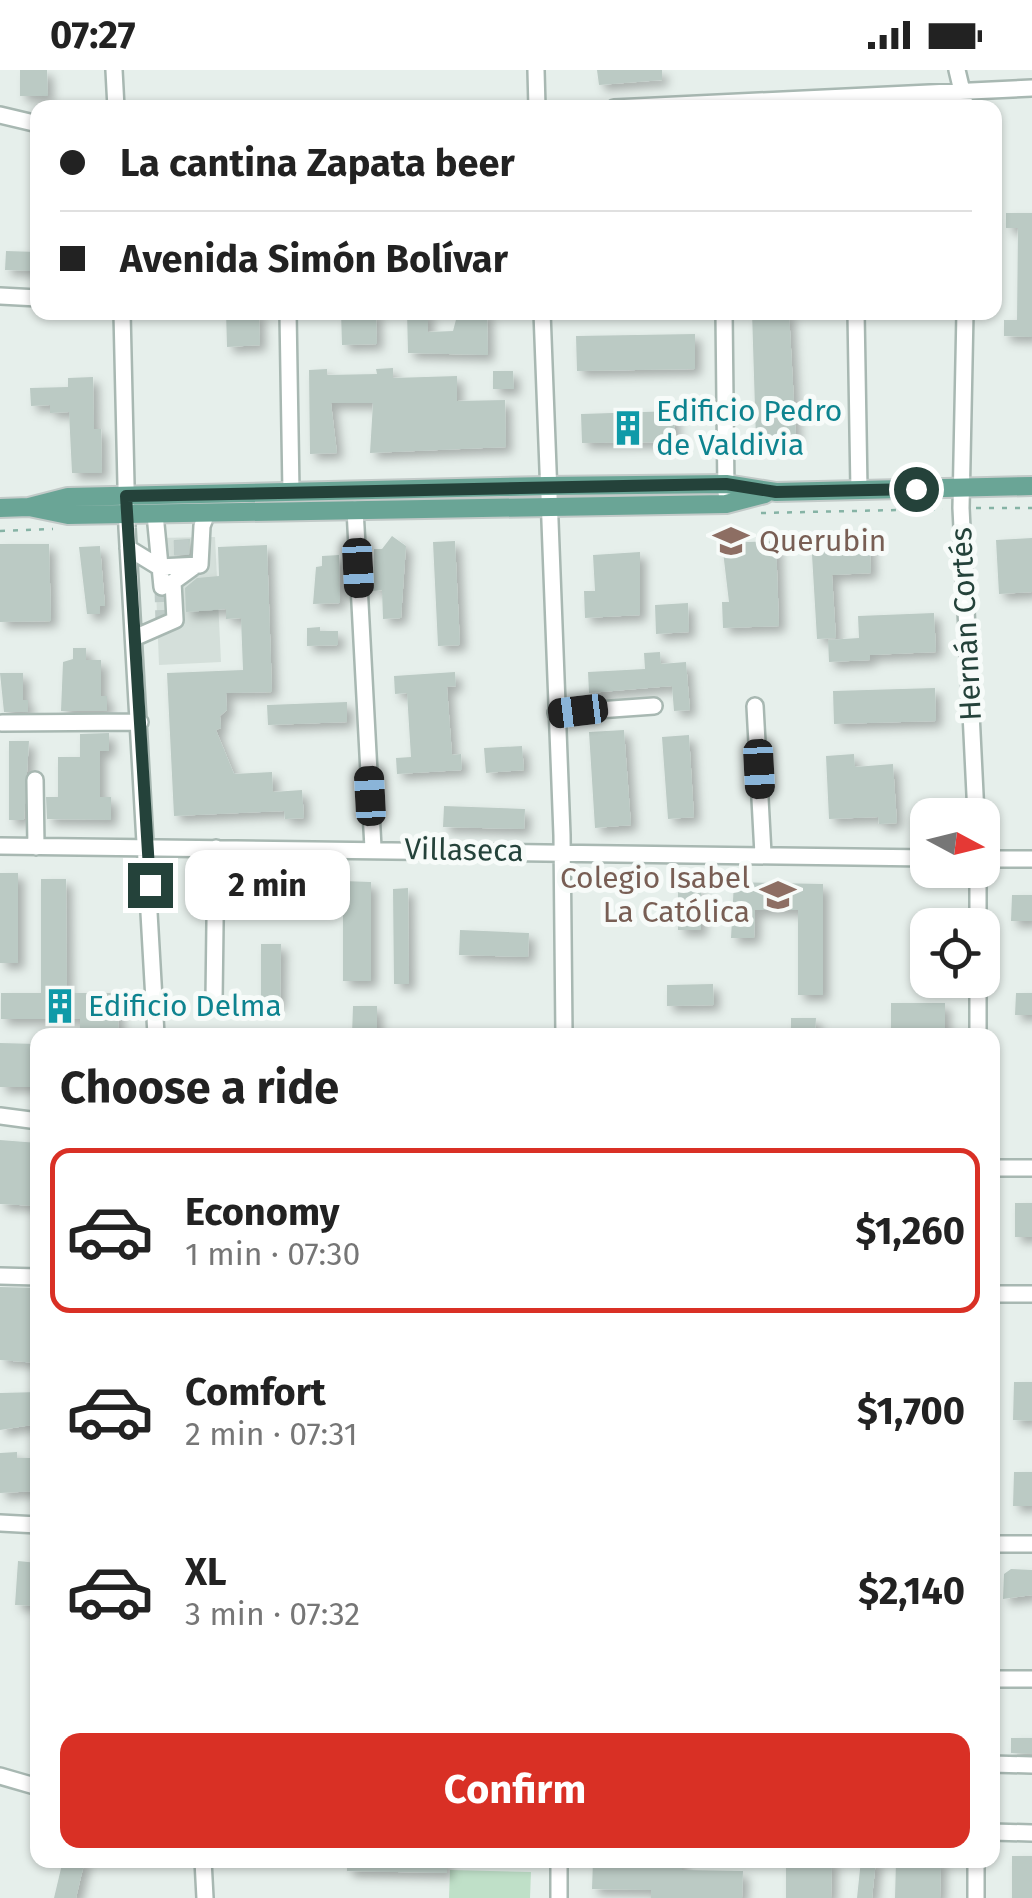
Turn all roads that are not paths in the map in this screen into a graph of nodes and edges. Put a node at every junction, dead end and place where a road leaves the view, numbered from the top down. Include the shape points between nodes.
1 (114, 70) edge
2 (536, 70) edge
3 (957, 70) edge
4 (1032, 88) edge
5 (116, 100) edge
6 (537, 100) edge
7 (965, 100) edge
8 (0, 116) edge
9 (30, 122) edge
10 (0, 296) edge
11 (30, 298) edge
12 (122, 320) edge
13 (288, 320) edge
14 (542, 320) edge
15 (724, 320) edge
16 (856, 320) edge
17 (965, 320) edge
18 (726, 484) junction
19 (546, 486) junction
20 (1032, 486) edge
21 (961, 488) junction
22 (859, 490) junction
23 (291, 492) junction
24 (776, 492) junction
25 (726, 504) junction
26 (126, 506) junction
27 (546, 506) junction
28 (0, 508) edge
29 (355, 509) junction
30 (208, 513) junction
31 (154, 514) junction
32 (129, 556) junction
33 (164, 579) junction
34 (134, 638) junction
35 (654, 706) dead end
36 (755, 706) dead end
37 (556, 713) junction
38 (140, 722) junction
39 (2, 723) edge
40 (35, 780) dead end
41 (975, 798) edge
42 (0, 846) edge
43 (36, 846) junction
44 (148, 847) junction
45 (216, 848) junction
46 (373, 848) junction
47 (562, 850) junction
48 (762, 854) junction
49 (910, 858) edge
50 (1000, 859) edge
51 (1032, 859) edge
52 (978, 998) edge
53 (214, 1000) dead end
54 (156, 1028) edge
55 (564, 1028) edge
56 (978, 1028) edge
57 (0, 1116) edge
58 (30, 1121) edge
59 (1000, 1168) edge
60 (1032, 1168) edge
61 (0, 1276) edge
62 (30, 1277) edge
63 (1000, 1294) edge
64 (1032, 1294) edge
65 (0, 1523) edge
66 (30, 1525) edge
67 (1000, 1544) edge
68 (1032, 1544) edge
69 (1000, 1679) edge
70 (1032, 1679) edge
71 (1000, 1764) edge
72 (1032, 1765) edge
73 (0, 1776) edge
74 (30, 1785) edge
75 (1000, 1832) edge
76 (1032, 1833) edge
77 (203, 1868) edge
78 (559, 1868) edge
79 (976, 1868) edge
80 (204, 1898) edge
81 (559, 1898) edge
82 (976, 1898) edge

1 - 5 street
2 - 6 street
3 - 7 street
4 - 7 street
8 - 9 street
10 - 11 street
12 - 26 street
13 - 23 street
14 - 19 street
15 - 18 street
16 - 22 street
17 - 21 street, Hernán Cortés
18 - 19 main road
18 - 24 main road
18 - 25 street
19 - 23 main road
19 - 27 street
20 - 21 main road
21 - 22 main road
21 - 41 street, Hernán Cortés
22 - 24 main road
23 - 26 main road
24 - 25 main road
25 - 27 main road
26 - 28 main road via 56,515
26 - 31 main road
26 - 32 street
27 - 29 main road
27 - 37 street
29 - 30 main road
29 - 46 street
30 - 31 main road
30 - 33 street via 197,547 200,566
31 - 33 street via 166,548
32 - 33 street
32 - 34 street
33 - 34 street via 175,620
34 - 38 street
35 - 37 street
36 - 48 street
37 - 47 street
38 - 39 street
38 - 44 street
40 - 43 street
42 - 43 street, Villaseca
43 - 44 street, Villaseca
44 - 45 street, Villaseca
44 - 54 street
45 - 46 street, Villaseca
45 - 53 street
46 - 47 street, Villaseca
47 - 48 street, Villaseca
47 - 55 street
48 - 49 street, Villaseca
50 - 51 street
52 - 56 street
57 - 58 street
59 - 60 street
61 - 62 street
63 - 64 street
65 - 66 street
67 - 68 street
69 - 70 street
71 - 72 street
73 - 74 street
75 - 76 street
77 - 80 street
78 - 81 street
79 - 82 street

